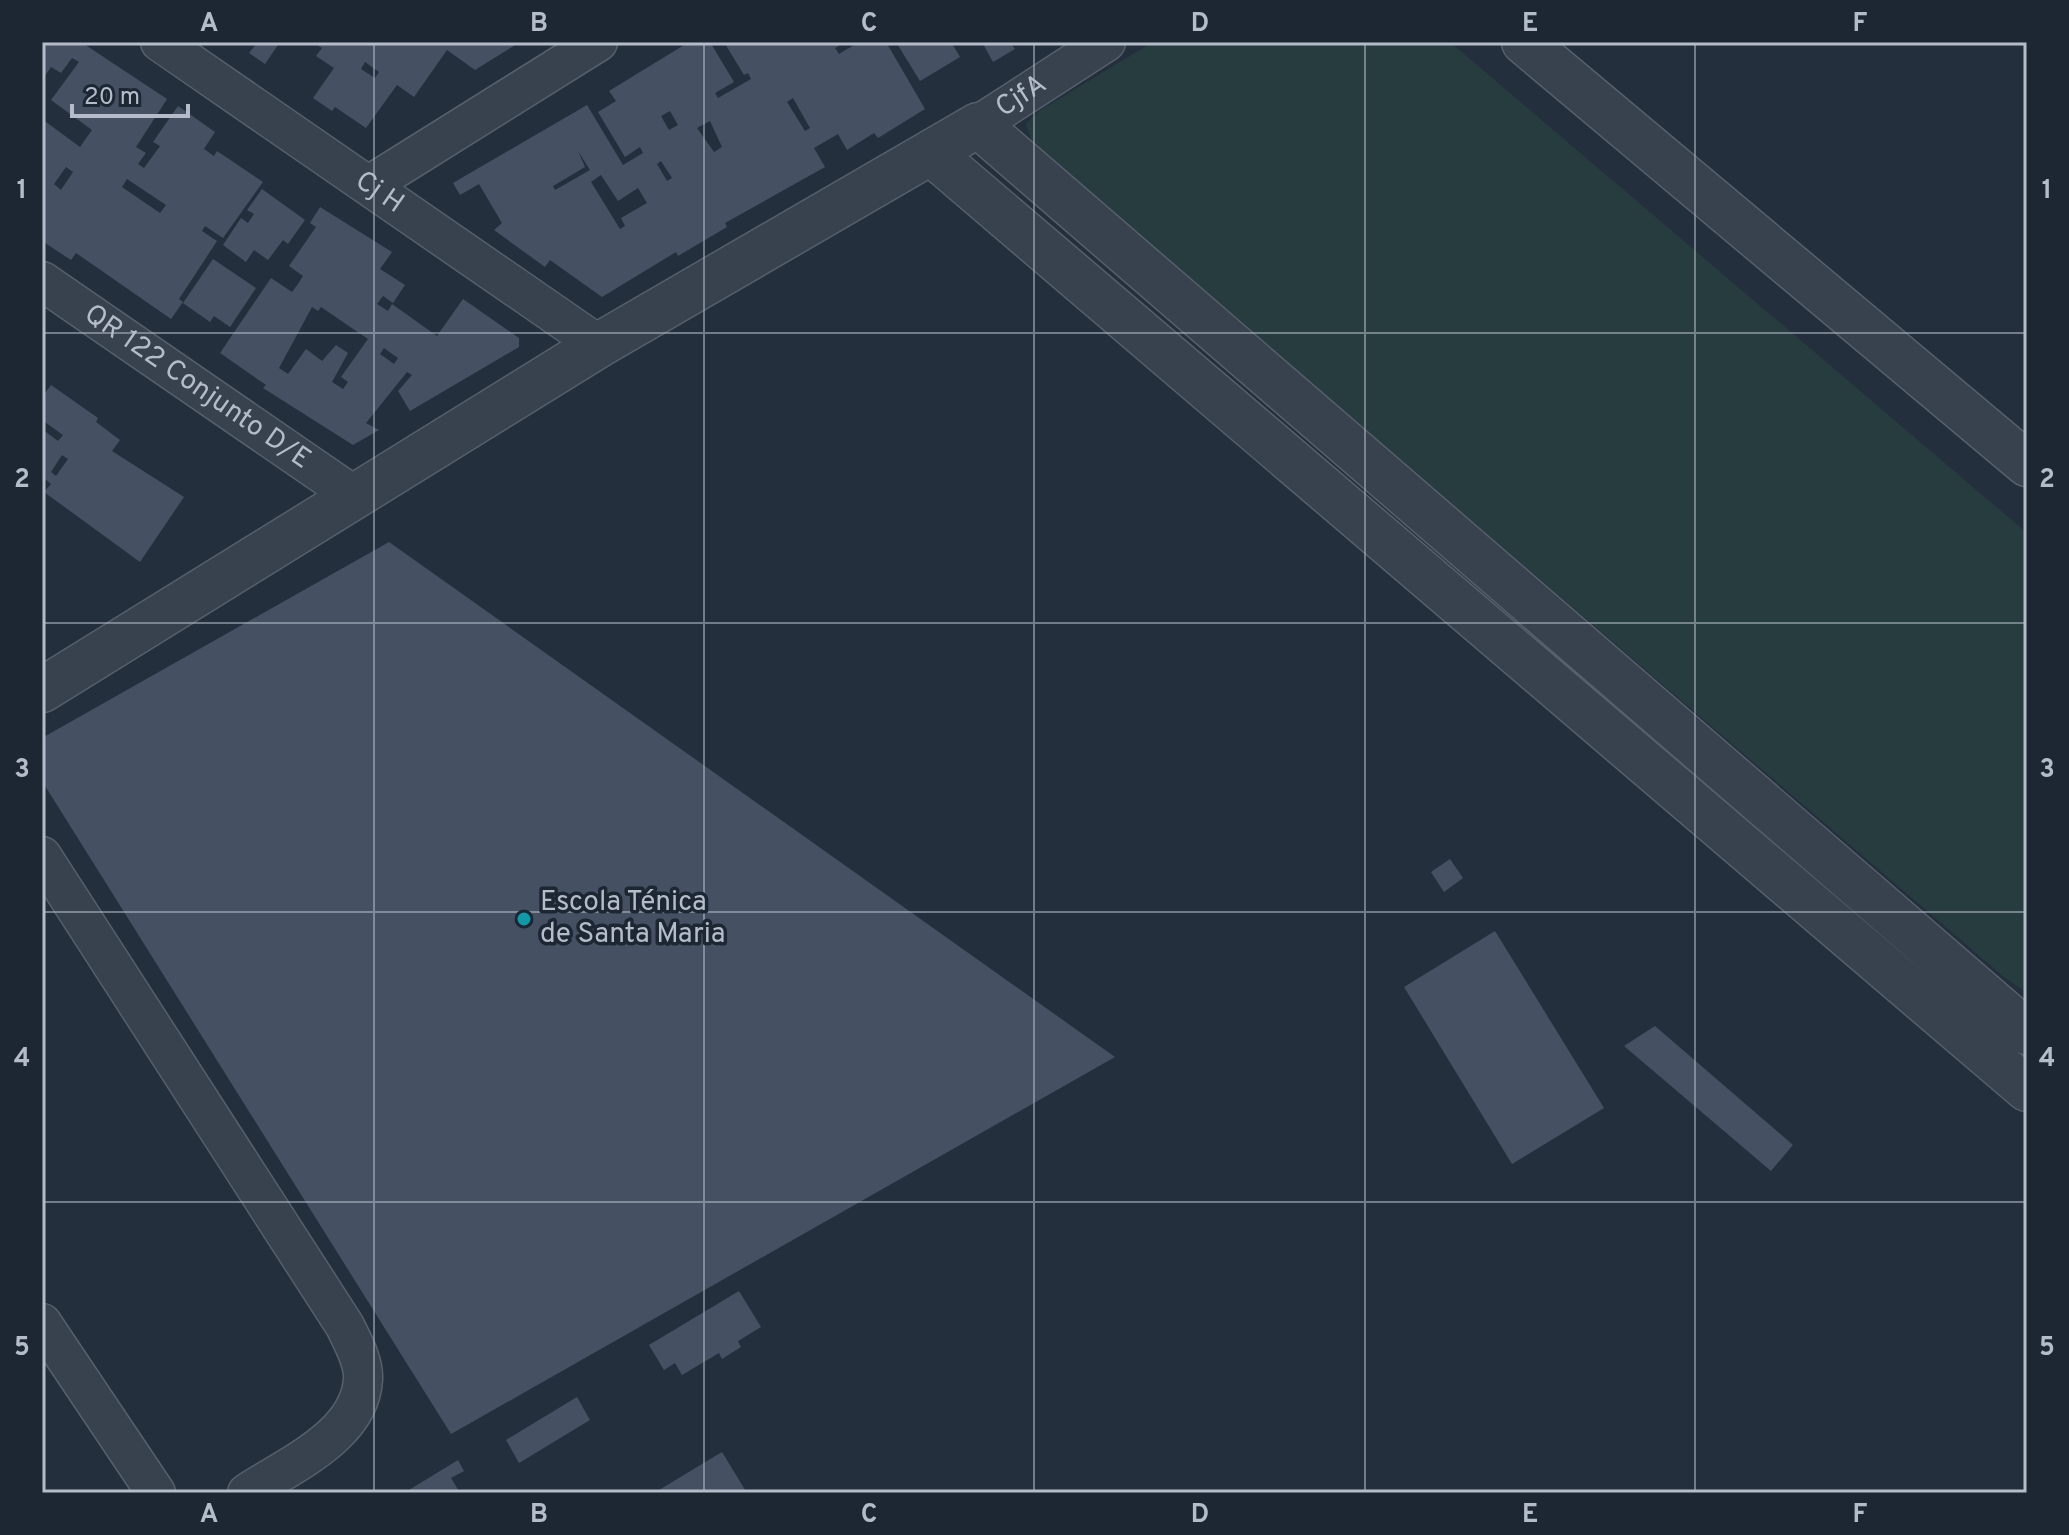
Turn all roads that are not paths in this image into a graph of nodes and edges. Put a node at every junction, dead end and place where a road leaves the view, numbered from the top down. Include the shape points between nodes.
1 (160, 42) edge
2 (598, 42) edge
3 (1106, 42) edge
4 (1524, 42) edge
5 (978, 125) junction
6 (931, 153) junction
7 (371, 184) junction
8 (42, 281) edge
9 (599, 345) junction
10 (2027, 464) edge
11 (353, 495) junction
12 (42, 690) edge
13 (42, 856) edge
14 (2027, 1032) edge
15 (2027, 1089) edge
16 (42, 1323) edge
17 (156, 1493) edge
18 (247, 1493) edge

1 - 7 street, Cj H
2 - 7 street
3 - 5 street, CjfA
4 - 10 street
5 - 6 street
5 - 14 street
6 - 9 street
6 - 15 street
7 - 9 street, Cj H
8 - 11 street, QR 122 Conjunto D/E
9 - 11 street
11 - 12 street
13 - 18 street via 345,1326 357,1353 363,1377 358,1405 344,1428
16 - 17 street

